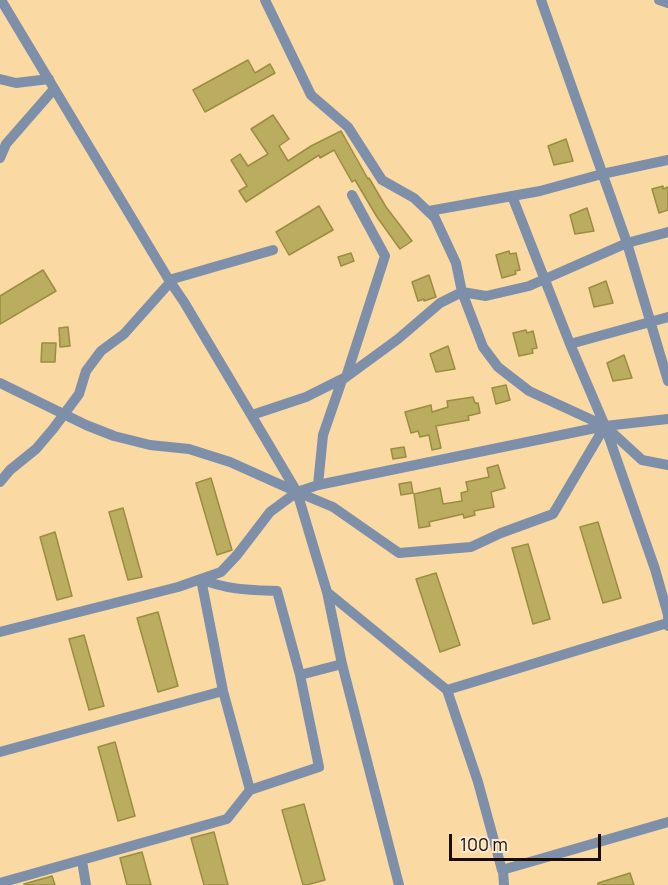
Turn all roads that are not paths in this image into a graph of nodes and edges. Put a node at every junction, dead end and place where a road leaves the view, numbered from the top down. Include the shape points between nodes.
1 (1, 0) edge
2 (265, 0) edge
3 (541, 0) edge
4 (659, 0) edge
5 (668, 3) edge
6 (0, 79) edge
7 (52, 84) junction
8 (0, 158) edge
9 (668, 160) edge
10 (602, 174) junction
11 (352, 195) dead end
12 (512, 196) junction
13 (429, 211) junction
14 (668, 232) edge
15 (627, 243) junction
16 (273, 250) dead end
17 (171, 280) junction
18 (545, 280) junction
19 (462, 292) junction
20 (668, 317) edge
21 (650, 321) junction
22 (570, 344) junction
23 (346, 377) junction
24 (668, 381) edge
25 (0, 383) edge
26 (65, 413) junction
27 (252, 415) junction
28 (668, 419) edge
29 (605, 426) junction
30 (668, 465) edge
31 (0, 482) edge
32 (318, 485) junction
33 (297, 492) junction
34 (201, 579) junction
35 (327, 592) junction
36 (668, 620) edge
37 (0, 632) edge
38 (342, 664) junction
39 (300, 675) junction
40 (447, 690) junction
41 (224, 691) junction
42 (0, 752) edge
43 (250, 790) junction
44 (668, 822) edge
45 (82, 861) junction
46 (503, 870) junction
47 (0, 883) edge
48 (86, 885) edge
49 (399, 885) edge
50 (504, 885) edge

1 - 7 street
2 - 13 street via 311,94 348,126 382,180
3 - 10 street
4 - 5 street
6 - 7 street
7 - 8 street via 6,144
7 - 17 street
9 - 10 street
10 - 12 street
10 - 15 street
11 - 23 street via 385,256
12 - 13 street
12 - 18 street
13 - 19 street via 456,263
14 - 15 street
15 - 18 street
15 - 21 street
16 - 17 street
17 - 26 street via 86,371 79,394
17 - 27 street
18 - 19 street via 486,296
18 - 22 street
19 - 23 street via 440,303
19 - 29 street via 483,347 498,368 529,391
20 - 21 street
21 - 22 street
21 - 24 street
22 - 29 street
23 - 27 street via 306,397
23 - 32 street via 323,435
25 - 26 street
26 - 31 street via 36,449
26 - 33 street via 114,436 189,449 230,462
27 - 33 street
28 - 29 street
29 - 30 street via 642,460
29 - 32 street
29 - 33 street via 553,514 471,547 399,553 333,507
29 - 36 street via 655,569
32 - 33 street
33 - 34 street via 270,512 221,572
33 - 35 street
34 - 37 street
34 - 39 street via 236,590 277,591
34 - 41 street
35 - 38 street
35 - 40 street
36 - 40 street
38 - 39 street
38 - 49 street
39 - 43 street via 319,766
40 - 46 street
41 - 42 street
41 - 43 street
43 - 45 street via 227,819
44 - 46 street
45 - 47 street
45 - 48 street
46 - 50 street

